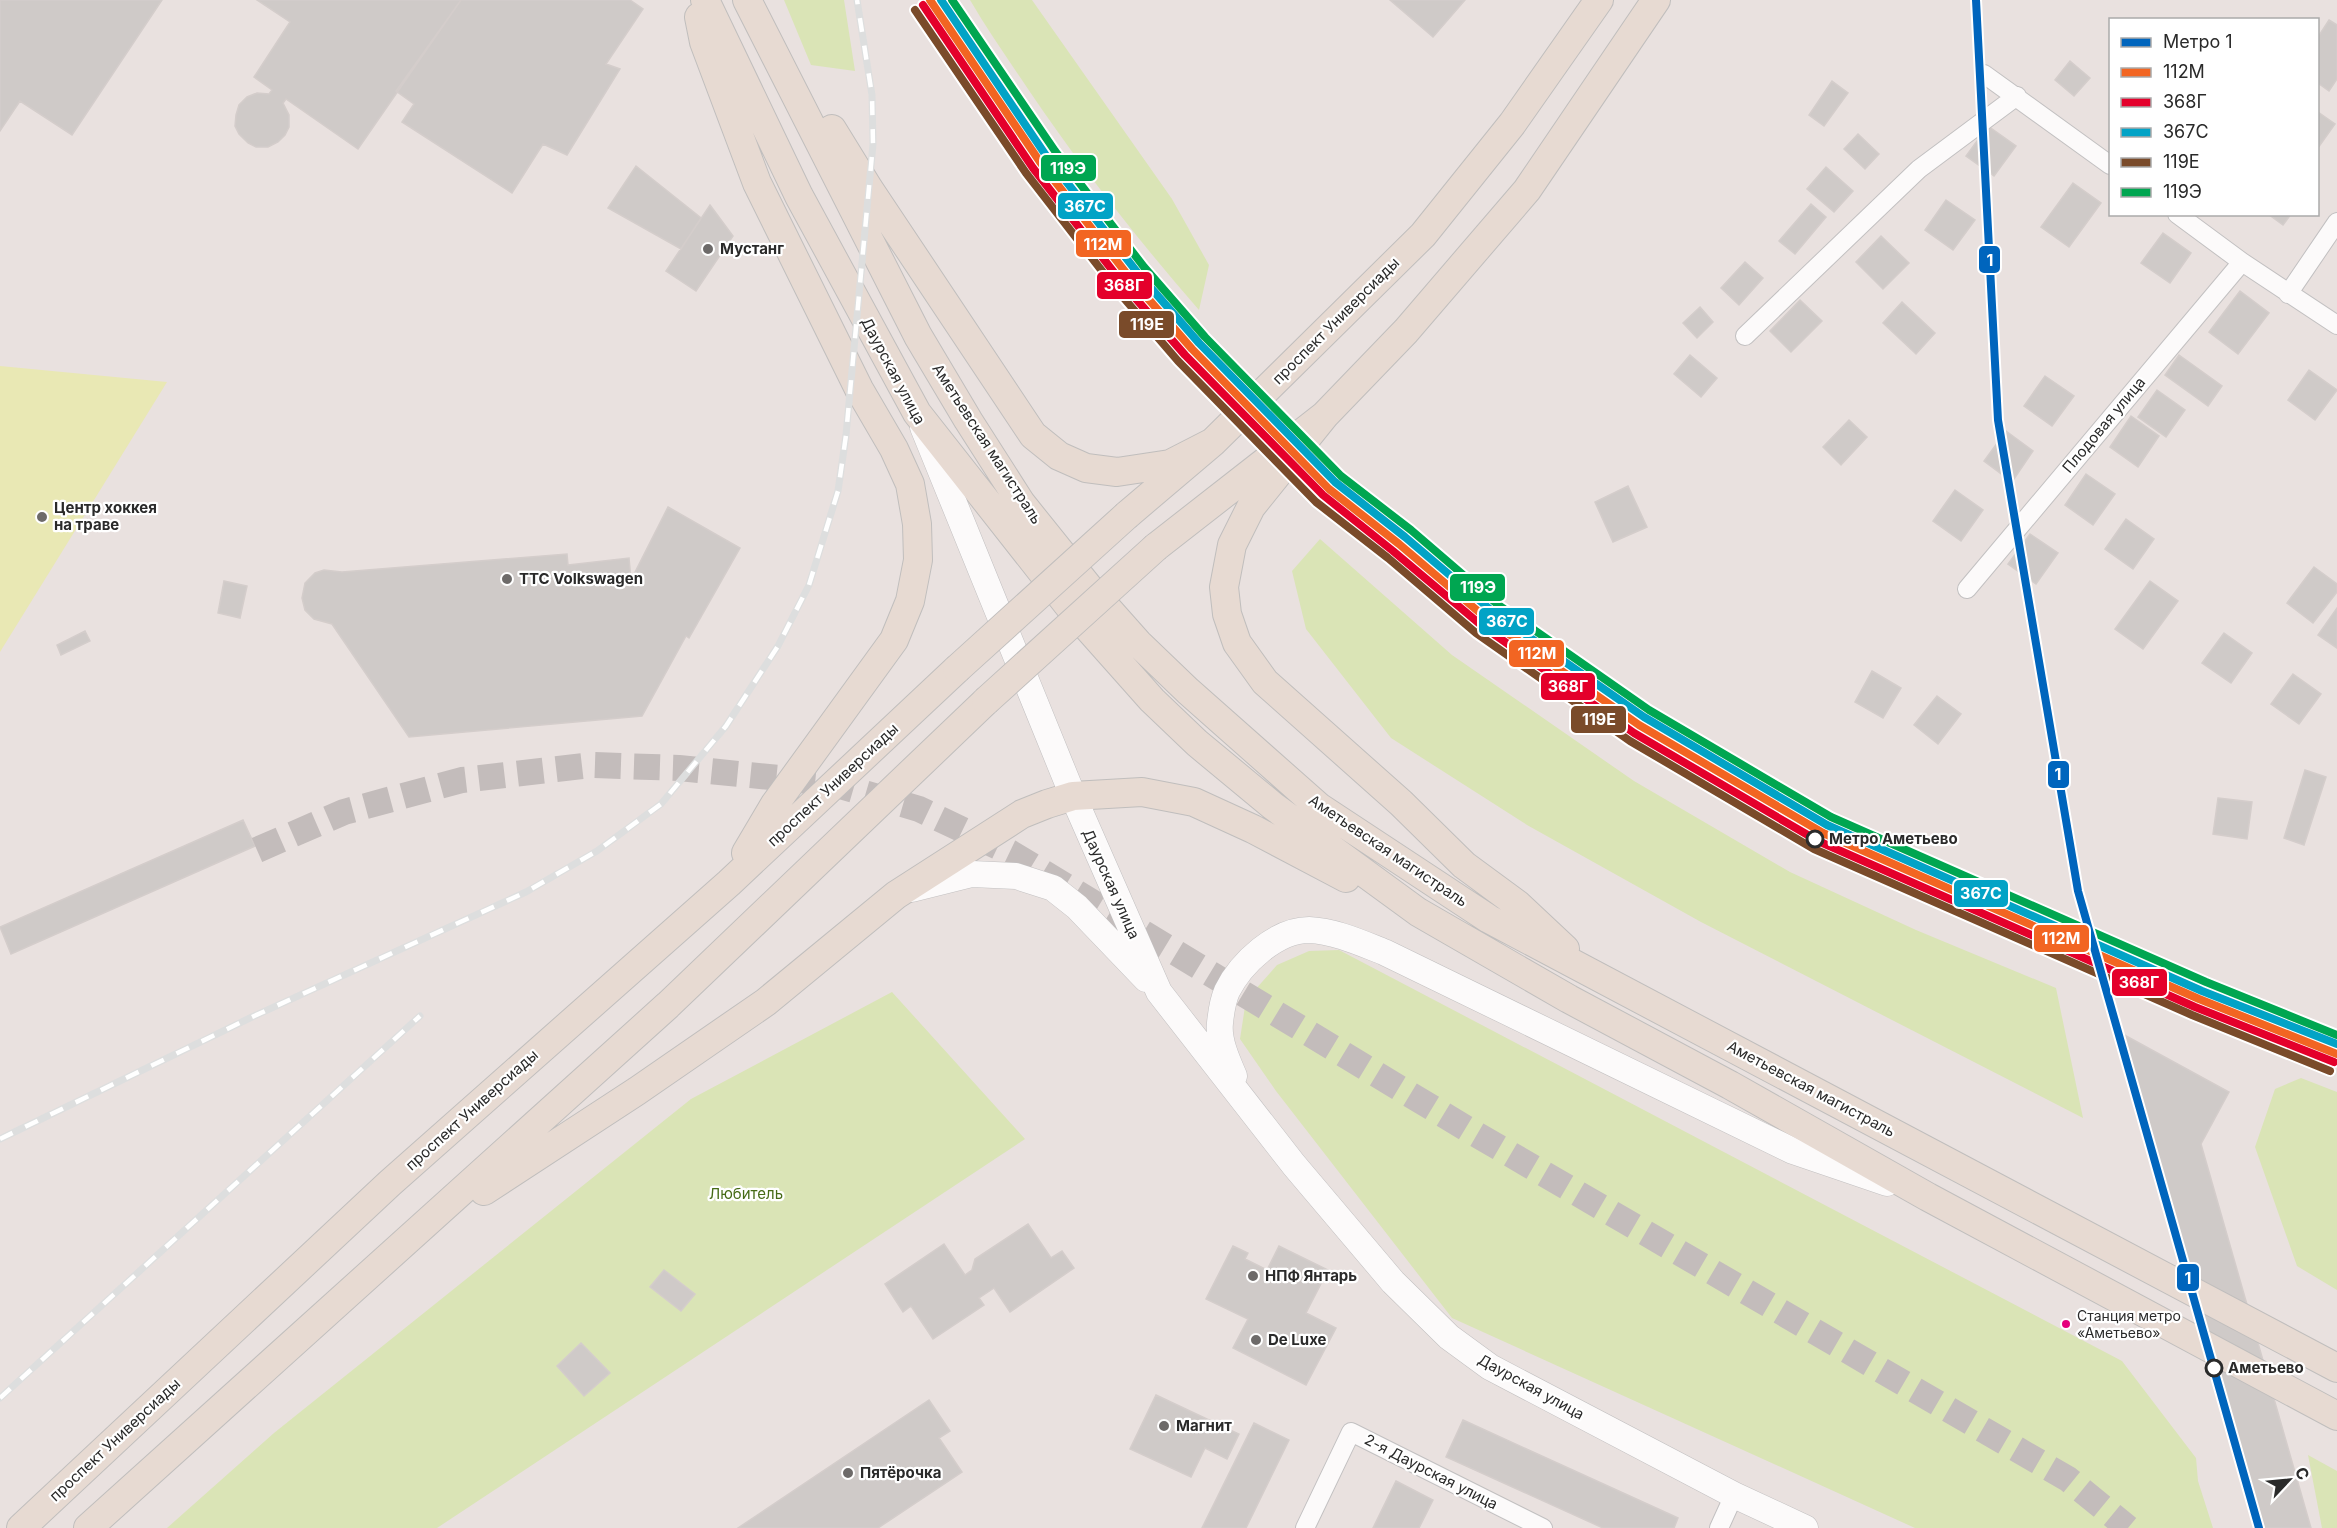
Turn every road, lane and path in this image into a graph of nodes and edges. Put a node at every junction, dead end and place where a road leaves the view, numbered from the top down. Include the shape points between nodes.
1 (695, 0) edge
2 (705, 0) edge
3 (747, 0) edge
4 (752, 0) edge
5 (1599, 0) edge
6 (1656, 0) edge
7 (1984, 74) dead end
8 (2017, 96) junction
9 (2109, 164) edge
10 (2180, 216) edge
11 (2337, 222) edge
12 (2242, 262) junction
13 (2288, 294) junction
14 (2337, 325) edge
15 (1745, 336) dead end
16 (917, 413) junction
17 (1325, 415) junction
18 (1213, 442) junction
19 (1967, 588) dead end
20 (1073, 796) junction
21 (729, 883) junction
22 (896, 895) junction
23 (1418, 912) junction
24 (1594, 977) junction
25 (1159, 993) junction
26 (1246, 1104) junction
27 (1928, 1197) junction
28 (408, 1242) junction
29 (2337, 1368) edge
30 (2337, 1416) edge
31 (1734, 1495) junction
32 (21, 1528) edge
33 (88, 1528) edge
34 (1305, 1528) edge
35 (1543, 1528) edge
36 (1719, 1528) edge
37 (1805, 1528) edge

1 - 21 main road via 704,42 757,183 859,389 894,449 910,484 917,524 918,560 910,601 894,640 776,804
2 - 16 main road, Даурская улица via 799,196
3 - 24 main road, Аметьевская магистраль via 918,336 1022,503 1090,589 1188,691 1319,807 1489,919
4 - 18 main road via 869,189 1033,435 1059,456 1086,468 1118,472 1170,464
5 - 18 main road, проспект Универсиады via 1512,124 1423,235
6 - 17 main road via 1527,190 1406,331
7 - 8 street
8 - 9 street
8 - 15 street via 1919,169
10 - 12 street
11 - 13 street
12 - 13 street
12 - 19 street, Плодовая улица
13 - 14 street
16 - 20 street, Даурская улица
16 - 23 main road, Аметьевская магистраль via 1072,610 1152,699 1197,743 1273,806
17 - 24 main road via 1251,507 1232,545 1224,587 1227,614 1237,643 1265,682 1401,802 1464,865 1517,904
17 - 28 main road, bridge via 1156,547 986,701 668,1005
18 - 21 main road, проспект Универсиады, bridge via 957,669
20 - 22 main road via 1022,814
20 - 23 main road via 1142,792 1194,802
20 - 25 street, Даурская улица
21 - 32 main road, проспект Универсиады via 390,1183
22 - 25 street via 972,874 1016,876 1053,888 1077,907
22 - 28 main road via 766,1002
23 - 27 main road, Аметьевская магистраль
24 - 29 main road, Аметьевская магистраль via 1645,1000
25 - 26 street, Даурская улица
26 - 27 street via 1225,1055 1219,1025 1226,993 1237,975 1279,937 1308,930 1351,939 1384,952 1793,1151
26 - 31 street, Даурская улица via 1393,1282 1449,1337 1490,1367
27 - 30 main road, Аметьевская магистраль
28 - 33 main road
31 - 36 street
31 - 37 street, Даурская улица
34 - 35 street, 2-я Даурская улица via 1351,1432

